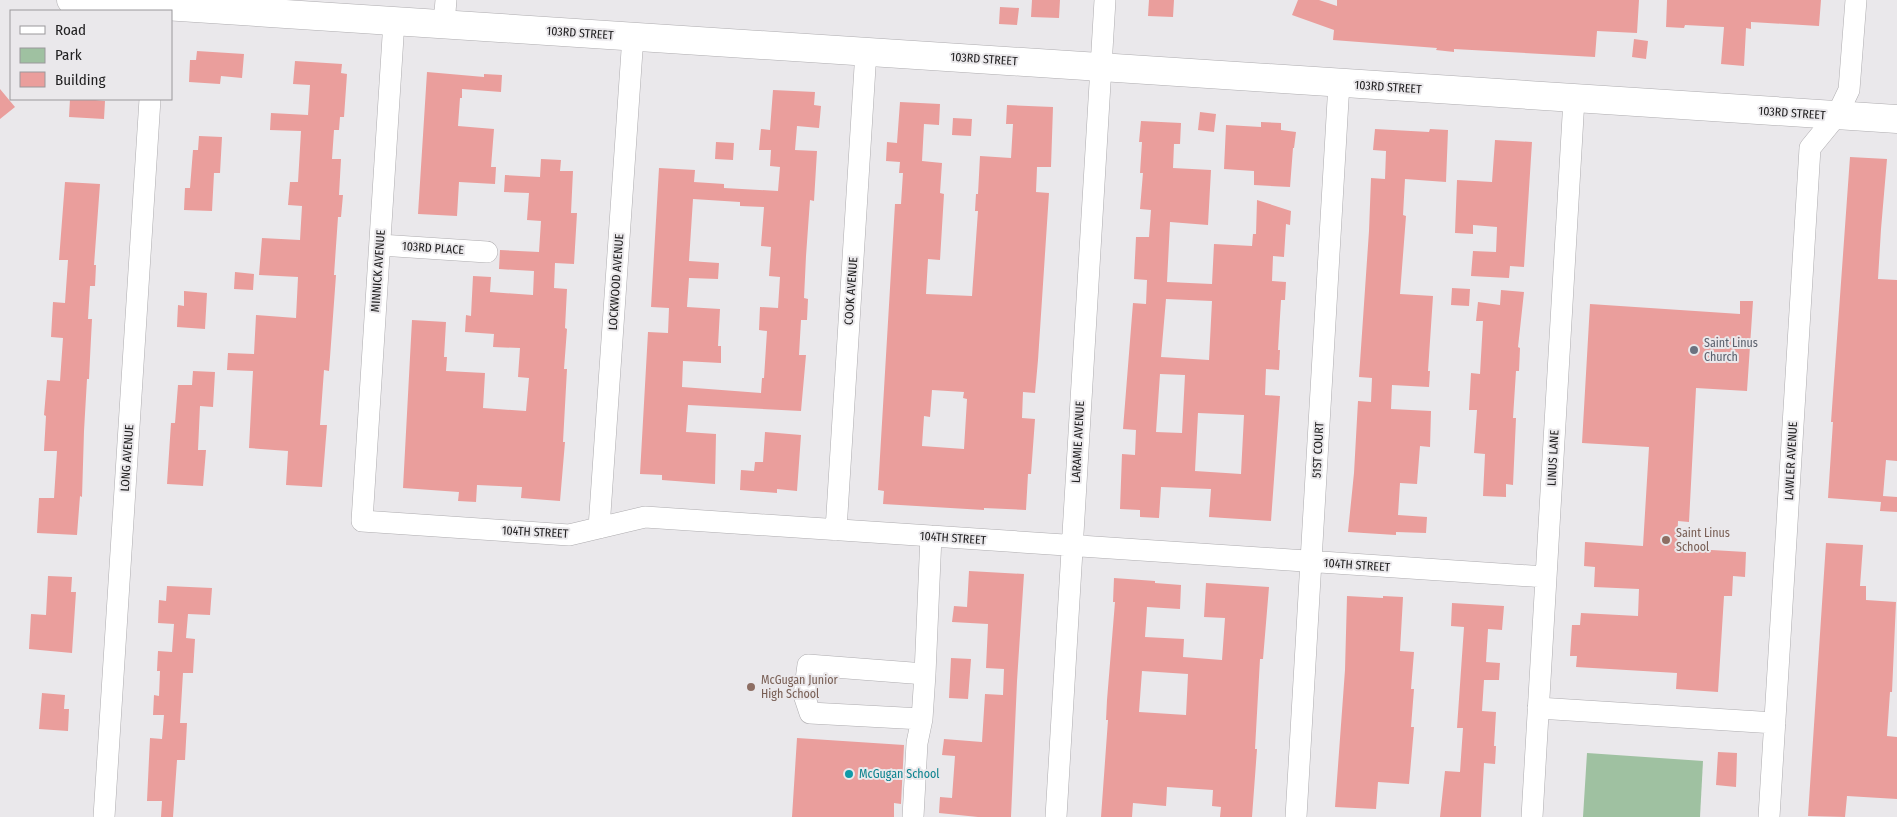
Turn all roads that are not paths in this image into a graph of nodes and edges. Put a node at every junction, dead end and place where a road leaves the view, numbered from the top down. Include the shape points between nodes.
1 (71, 0) edge
2 (1105, 0) edge
3 (1856, 0) edge
4 (156, 8) edge
5 (445, 12) edge
6 (394, 21) junction
7 (633, 36) junction
8 (866, 52) junction
9 (1100, 66) junction
10 (1339, 84) junction
11 (1574, 99) junction
12 (150, 100) edge
13 (1837, 115) junction
14 (1897, 120) edge
15 (380, 245) junction
16 (487, 252) dead end
17 (362, 521) joint
18 (599, 528) junction
19 (836, 530) junction
20 (931, 536) junction
21 (1072, 546) junction
22 (1311, 562) junction
23 (1546, 577) junction
24 (926, 674) junction
25 (1538, 708) junction
26 (922, 719) junction
27 (1775, 723) junction
28 (104, 817) edge
29 (913, 817) edge
30 (1056, 817) edge
31 (1296, 817) edge
32 (1532, 817) edge
33 (1769, 817) edge

1 - 4 main road, 103RD STREET
2 - 9 street, LARAMIE AVENUE
3 - 13 street, LAWLER AVENUE via 1849,90
4 - 6 main road, 103RD STREET
5 - 6 main road, 103RD STREET
5 - 7 main road, 103RD STREET
6 - 15 street, MINNICK AVENUE
7 - 8 main road, 103RD STREET
7 - 18 street, LOCKWOOD AVENUE
8 - 9 main road, 103RD STREET
8 - 19 street, COOK AVENUE
9 - 10 main road, 103RD STREET
9 - 21 street, LARAMIE AVENUE
10 - 11 main road, 103RD STREET
10 - 22 street, 51ST COURT
11 - 13 main road, 103RD STREET
11 - 23 street, LINUS LANE
12 - 28 street, LONG AVENUE
13 - 14 main road, 103RD STREET
13 - 27 street, LAWLER AVENUE via 1810,148
15 - 16 street, 103RD PLACE
15 - 17 street, MINNICK AVENUE
17 - 18 street, 104TH STREET via 569,534
18 - 19 street, 104TH STREET via 645,517
19 - 20 street, 104TH STREET
20 - 21 street, 104TH STREET
20 - 24 street
21 - 22 street, 104TH STREET
21 - 30 street, LARAMIE AVENUE
22 - 23 street, 104TH STREET
22 - 31 street, 51ST COURT
23 - 25 street, LINUS LANE
24 - 26 street
24 - 26 street via 808,665 804,695 810,713
25 - 27 street
25 - 32 street, LINUS LANE
26 - 29 street via 917,743
27 - 33 street, LAWLER AVENUE

